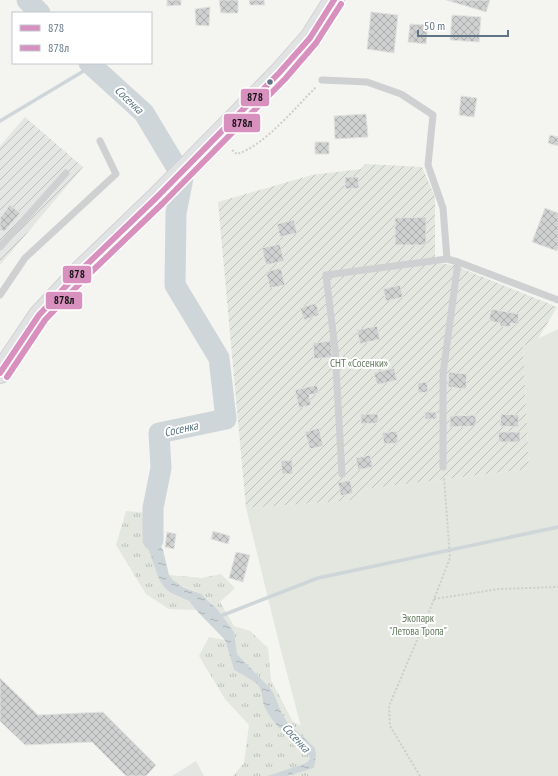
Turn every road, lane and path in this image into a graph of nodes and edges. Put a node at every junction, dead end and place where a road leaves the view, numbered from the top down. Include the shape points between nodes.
1 (334, 0) edge
2 (322, 80) joint
3 (100, 141) dead end
4 (232, 150) dead end
5 (66, 173) dead end
6 (0, 247) edge
7 (446, 259) junction
8 (458, 262) junction
9 (0, 294) edge
10 (558, 300) edge
11 (0, 373) edge
12 (443, 467) joint
13 (342, 474) dead end
14 (558, 587) edge
15 (434, 599) junction
16 (420, 776) edge

1 - 11 main road via 304,44 279,73 39,315
2 - 4 path via 277,128 245,152 237,154
2 - 7 lane via 367,82 401,94 433,114 428,164 443,208
3 - 9 lane via 116,174 25,258
5 - 6 lane
7 - 8 lane
7 - 13 lane via 326,275 335,349
8 - 10 lane
8 - 12 lane via 443,374
12 - 15 path via 450,558
14 - 15 path via 498,589
15 - 16 path via 389,706 390,726

